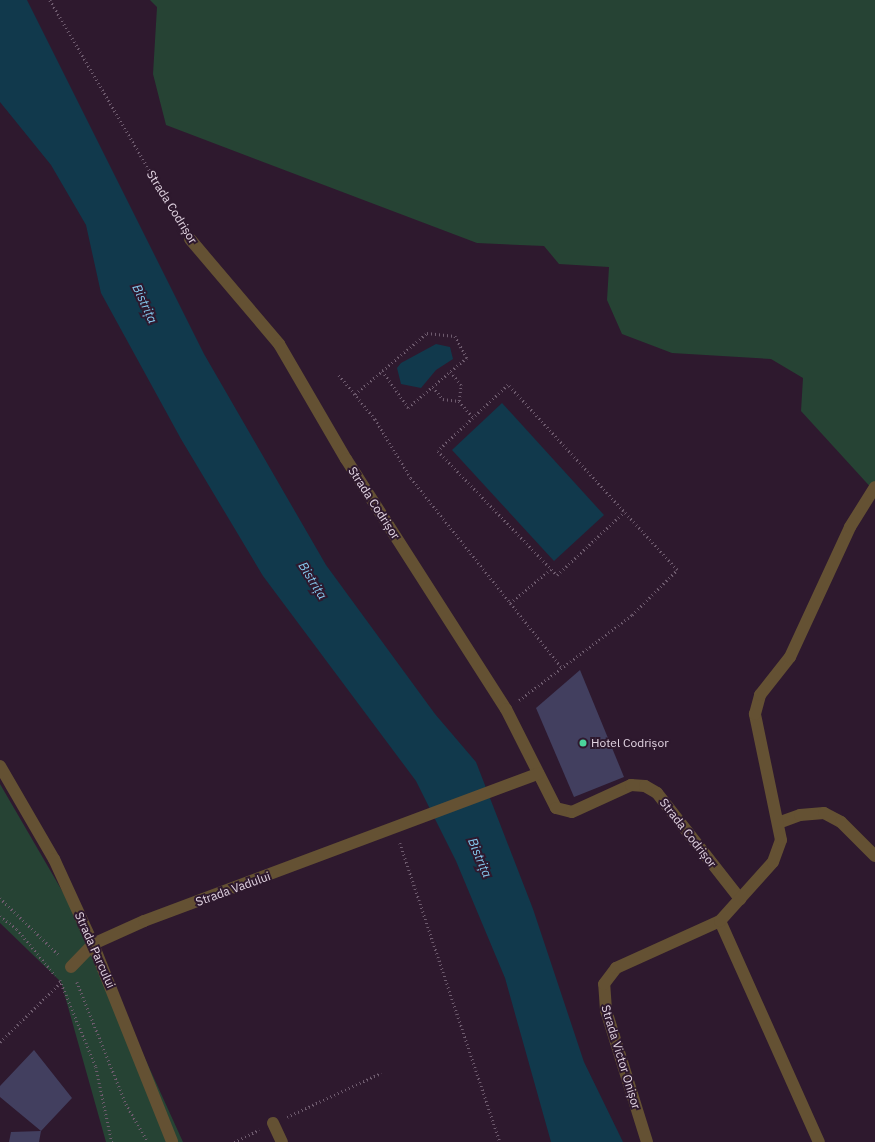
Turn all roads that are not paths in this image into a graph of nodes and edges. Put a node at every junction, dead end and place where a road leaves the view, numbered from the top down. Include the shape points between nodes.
1 (190, 239) road end
2 (875, 487) edge
3 (0, 766) edge
4 (538, 774) junction
5 (778, 823) junction
6 (875, 856) edge
7 (740, 899) junction
8 (720, 921) junction
9 (93, 944) junction
10 (71, 967) road end
11 (273, 1124) road end
12 (172, 1142) edge
13 (282, 1142) edge
14 (647, 1142) edge
15 (819, 1142) edge

1 - 4 street, Strada Codrișor via 279,344 346,459 506,710
2 - 5 street via 850,526 790,657 760,695 755,714
3 - 9 street, Strada Parcului via 54,859
4 - 7 street, Strada Codrișor via 556,808 564,812 572,812 631,785 645,786 657,793
4 - 9 street, Strada Vadului via 400,828 144,921
5 - 6 street via 800,815 824,812 842,822
5 - 7 street via 780,840 773,862
7 - 8 street
8 - 14 street, Strada Victor Onișor via 616,968 604,984 606,1010
8 - 15 street
9 - 10 street, Strada Vadului
9 - 12 street, Strada Parcului
11 - 13 street

